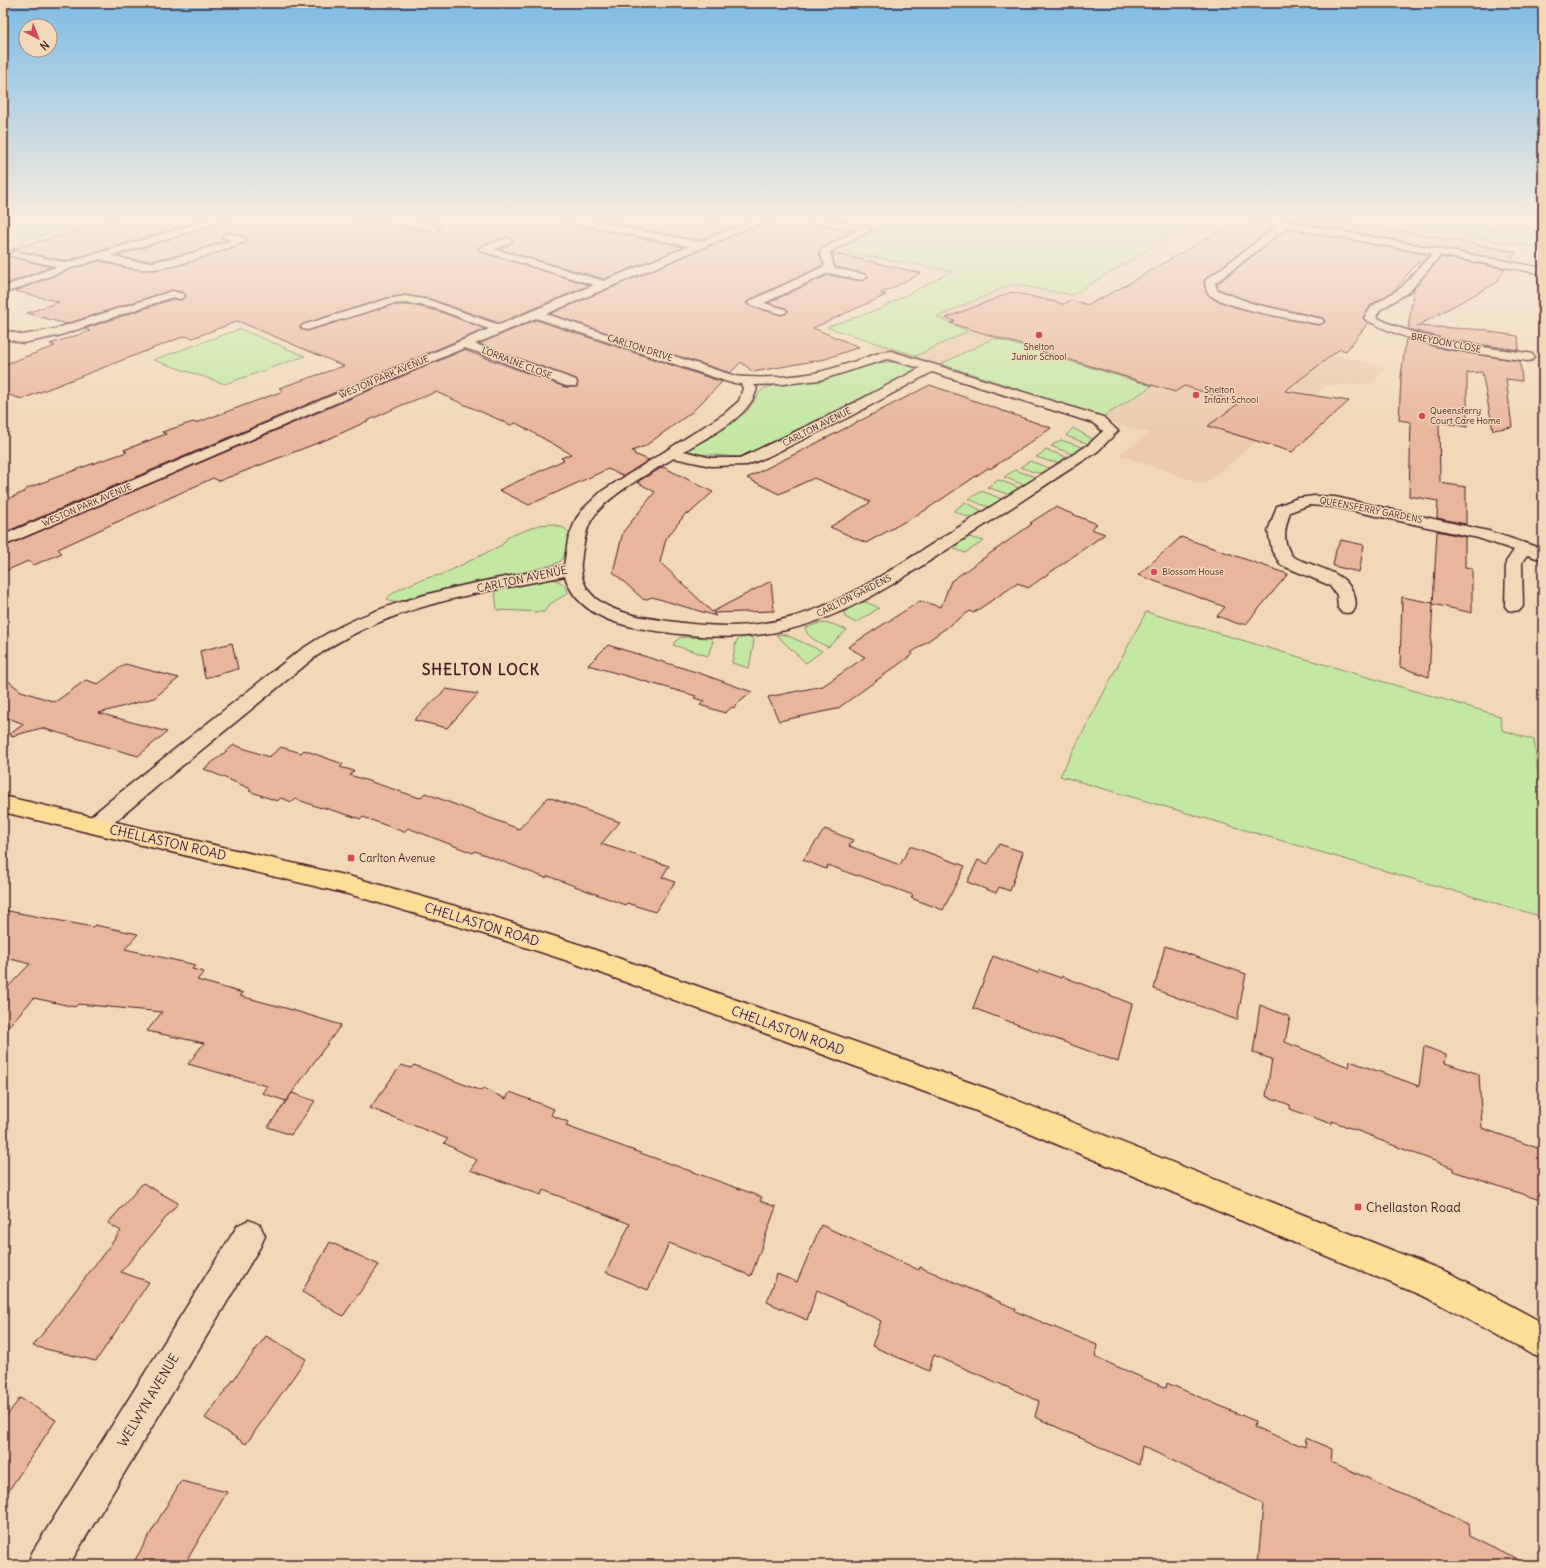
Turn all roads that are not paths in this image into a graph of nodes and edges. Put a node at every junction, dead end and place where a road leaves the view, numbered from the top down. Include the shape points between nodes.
1 (590, 291) edge
2 (779, 291) edge
3 (1212, 291) edge
4 (1403, 291) edge
5 (180, 296) dead end
6 (781, 311) dead end
7 (536, 314) junction
8 (1318, 322) dead end
9 (307, 327) dead end
10 (500, 329) junction
11 (3, 334) edge
12 (23, 339) junction
13 (462, 344) junction
14 (10, 348) dead end
15 (1528, 357) dead end
16 (931, 367) junction
17 (745, 381) junction
18 (571, 383) dead end
19 (672, 453) junction
20 (3, 541) edge
21 (1524, 549) junction
22 (1543, 555) edge
23 (572, 570) junction
24 (1514, 606) dead end
25 (1347, 608) dead end
26 (3, 804) edge
27 (96, 825) junction
28 (249, 1236) dead end
29 (1543, 1342) edge
30 (48, 1565) edge

1 - 7 street, WESTON PARK AVENUE
2 - 6 street via 754,303
3 - 8 street via 1244,305
4 - 15 street, BREYDON CLOSE via 1376,308 1370,318 1385,328 1409,336 1457,347
5 - 12 street via 172,294 69,329
7 - 10 street, WESTON PARK AVENUE
7 - 17 street, CARLTON DRIVE
9 - 10 street via 405,298 425,302
10 - 13 street, WESTON PARK AVENUE
11 - 12 street
12 - 14 street
13 - 18 street, LORRAINE CLOSE
13 - 20 street, WESTON PARK AVENUE
16 - 17 street via 886,355 820,376
16 - 19 street, CARLTON AVENUE via 837,417 742,462 711,462
16 - 23 street, CARLTON GARDENS via 1098,420 1111,431 1100,442 1061,469 899,573 847,602 797,623 738,631 698,632 633,622 615,617 589,600 577,586
17 - 19 street, CARLTON AVENUE via 750,388 748,400 744,405
19 - 23 street, CARLTON AVENUE via 607,494 582,522 574,547
21 - 22 street, QUEENSFERRY GARDENS
21 - 24 street via 1514,562
21 - 25 street, QUEENSFERRY GARDENS via 1475,533 1336,502 1313,499 1283,509 1276,531 1280,551 1287,561 1335,581 1346,594
23 - 27 street, CARLTON AVENUE via 418,603 377,616 328,640 142,785
26 - 27 main road, CHELLASTON ROAD
27 - 29 main road, CHELLASTON ROAD via 368,890 494,927 638,975 981,1099 1442,1288
28 - 30 street, WELWYN AVENUE

